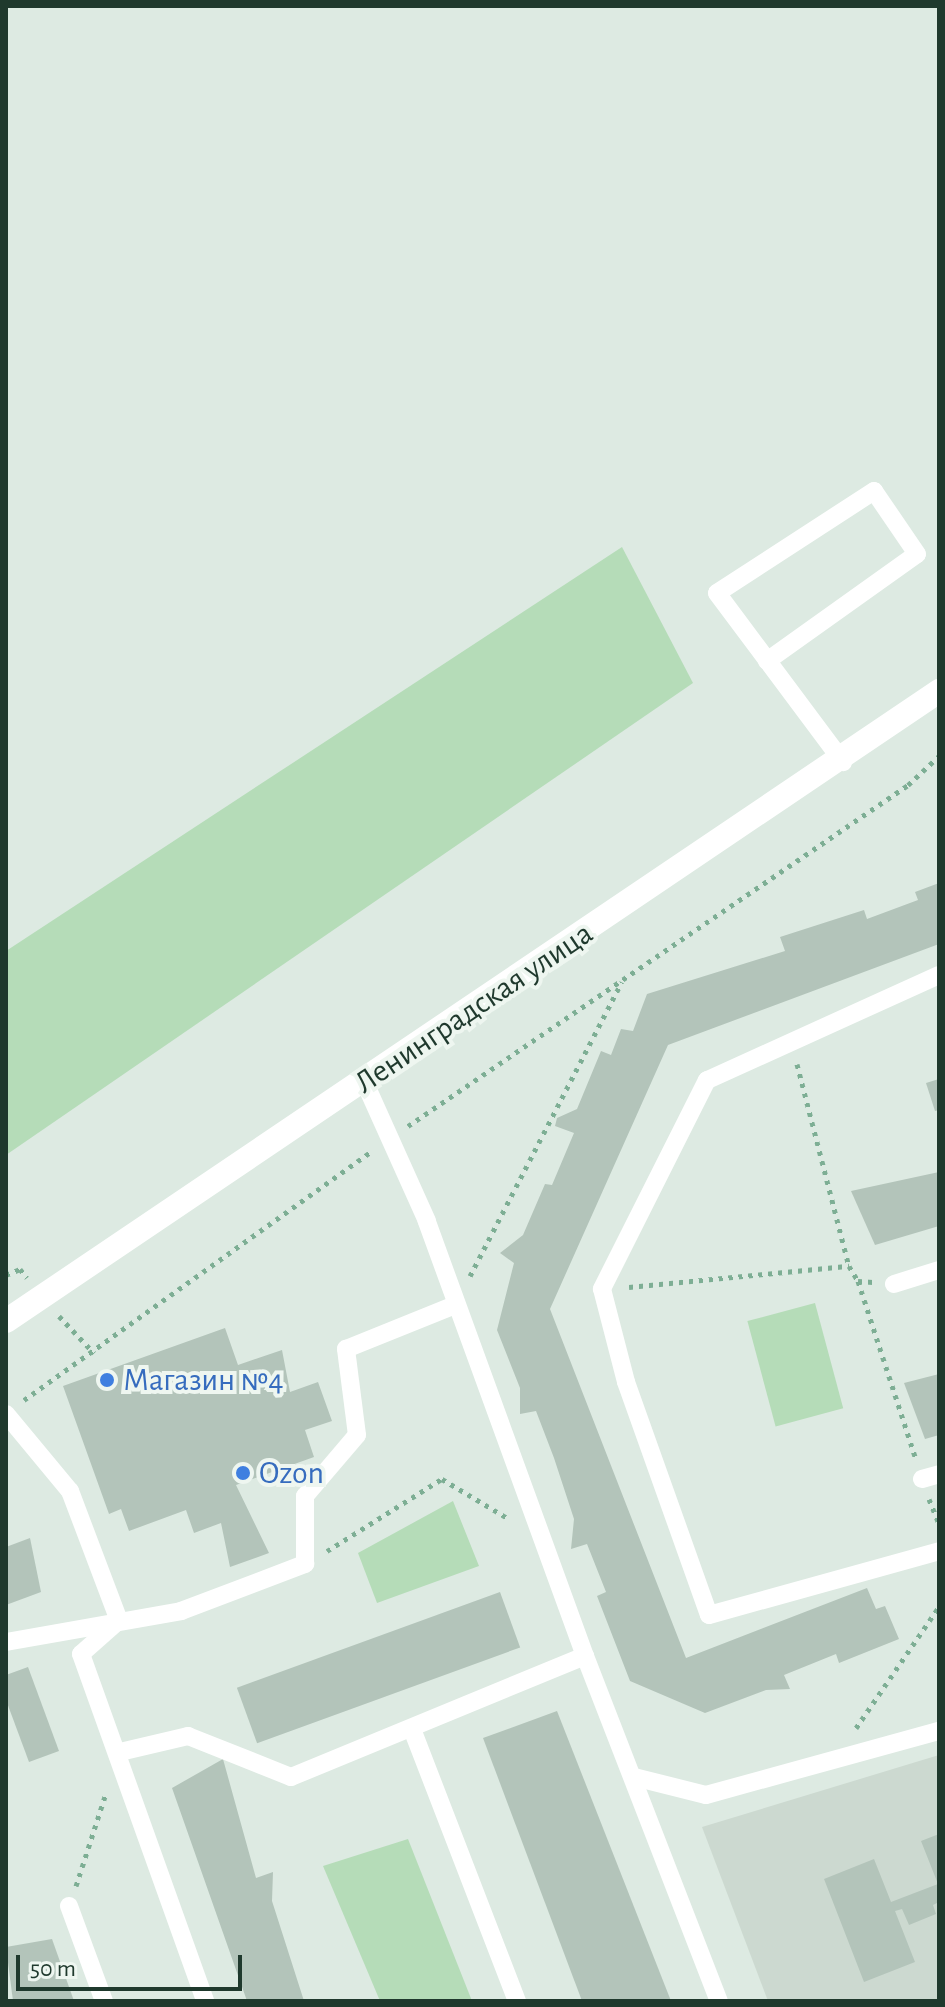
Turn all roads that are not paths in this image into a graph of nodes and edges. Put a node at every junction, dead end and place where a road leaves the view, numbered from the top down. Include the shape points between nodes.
1 (767, 661) junction
2 (939, 691) edge
3 (843, 762) junction
4 (939, 975) edge
5 (364, 1081) junction
6 (939, 1270) edge
7 (894, 1284) road end
8 (455, 1305) junction
9 (6, 1321) edge
10 (12, 1409) edge
11 (939, 1551) edge
12 (119, 1621) junction
13 (6, 1642) edge
14 (585, 1656) junction
15 (412, 1729) junction
16 (939, 1731) edge
17 (120, 1752) junction
18 (634, 1777) junction
19 (69, 1906) road end
20 (104, 2001) edge
21 (205, 2001) edge
22 (517, 2001) edge
23 (719, 2001) edge

1 - 1 lane via 717,593 874,491 917,554
1 - 3 lane
2 - 3 street, Ленинградская улица
3 - 5 street, Ленинградская улица
4 - 11 lane via 707,1080 602,1289 626,1382 709,1615
5 - 8 lane
5 - 9 street, Ленинградская улица
6 - 7 lane
8 - 12 lane via 346,1349 357,1435 305,1496 305,1564 181,1611
8 - 14 lane
10 - 12 lane via 70,1491
12 - 13 lane
12 - 17 lane via 81,1654
14 - 15 lane
14 - 18 lane
15 - 17 lane via 291,1777 188,1736
15 - 22 lane
16 - 18 lane via 706,1795
17 - 21 lane
18 - 23 lane
19 - 20 lane

